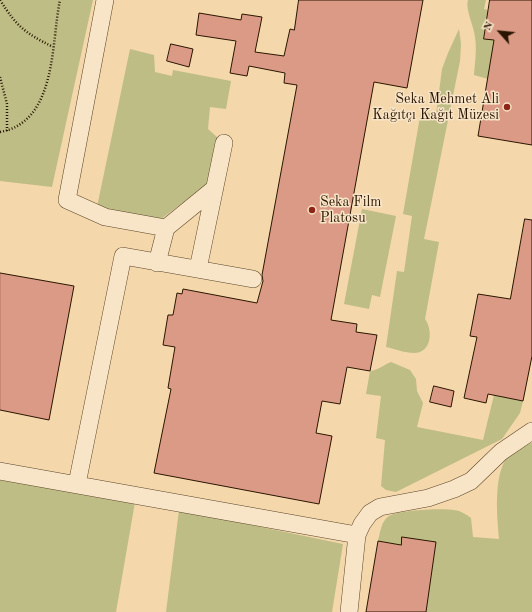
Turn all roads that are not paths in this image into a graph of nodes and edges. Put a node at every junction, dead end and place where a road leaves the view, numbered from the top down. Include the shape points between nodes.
1 (105, 0) edge
2 (224, 143) dead end
3 (215, 188) junction
4 (166, 228) junction
5 (158, 263) junction
6 (198, 269) junction
7 (253, 279) dead end
8 (532, 431) edge
9 (0, 471) edge
10 (77, 484) junction
11 (357, 535) junction
12 (349, 612) edge

1 - 4 lane via 67,200 105,217
2 - 3 lane
3 - 4 lane
3 - 6 lane
4 - 5 lane
5 - 6 lane
5 - 10 lane via 123,256
6 - 7 lane
8 - 11 lane via 501,452 471,481 428,498 380,506 370,513
9 - 10 lane
10 - 11 lane
11 - 12 lane

